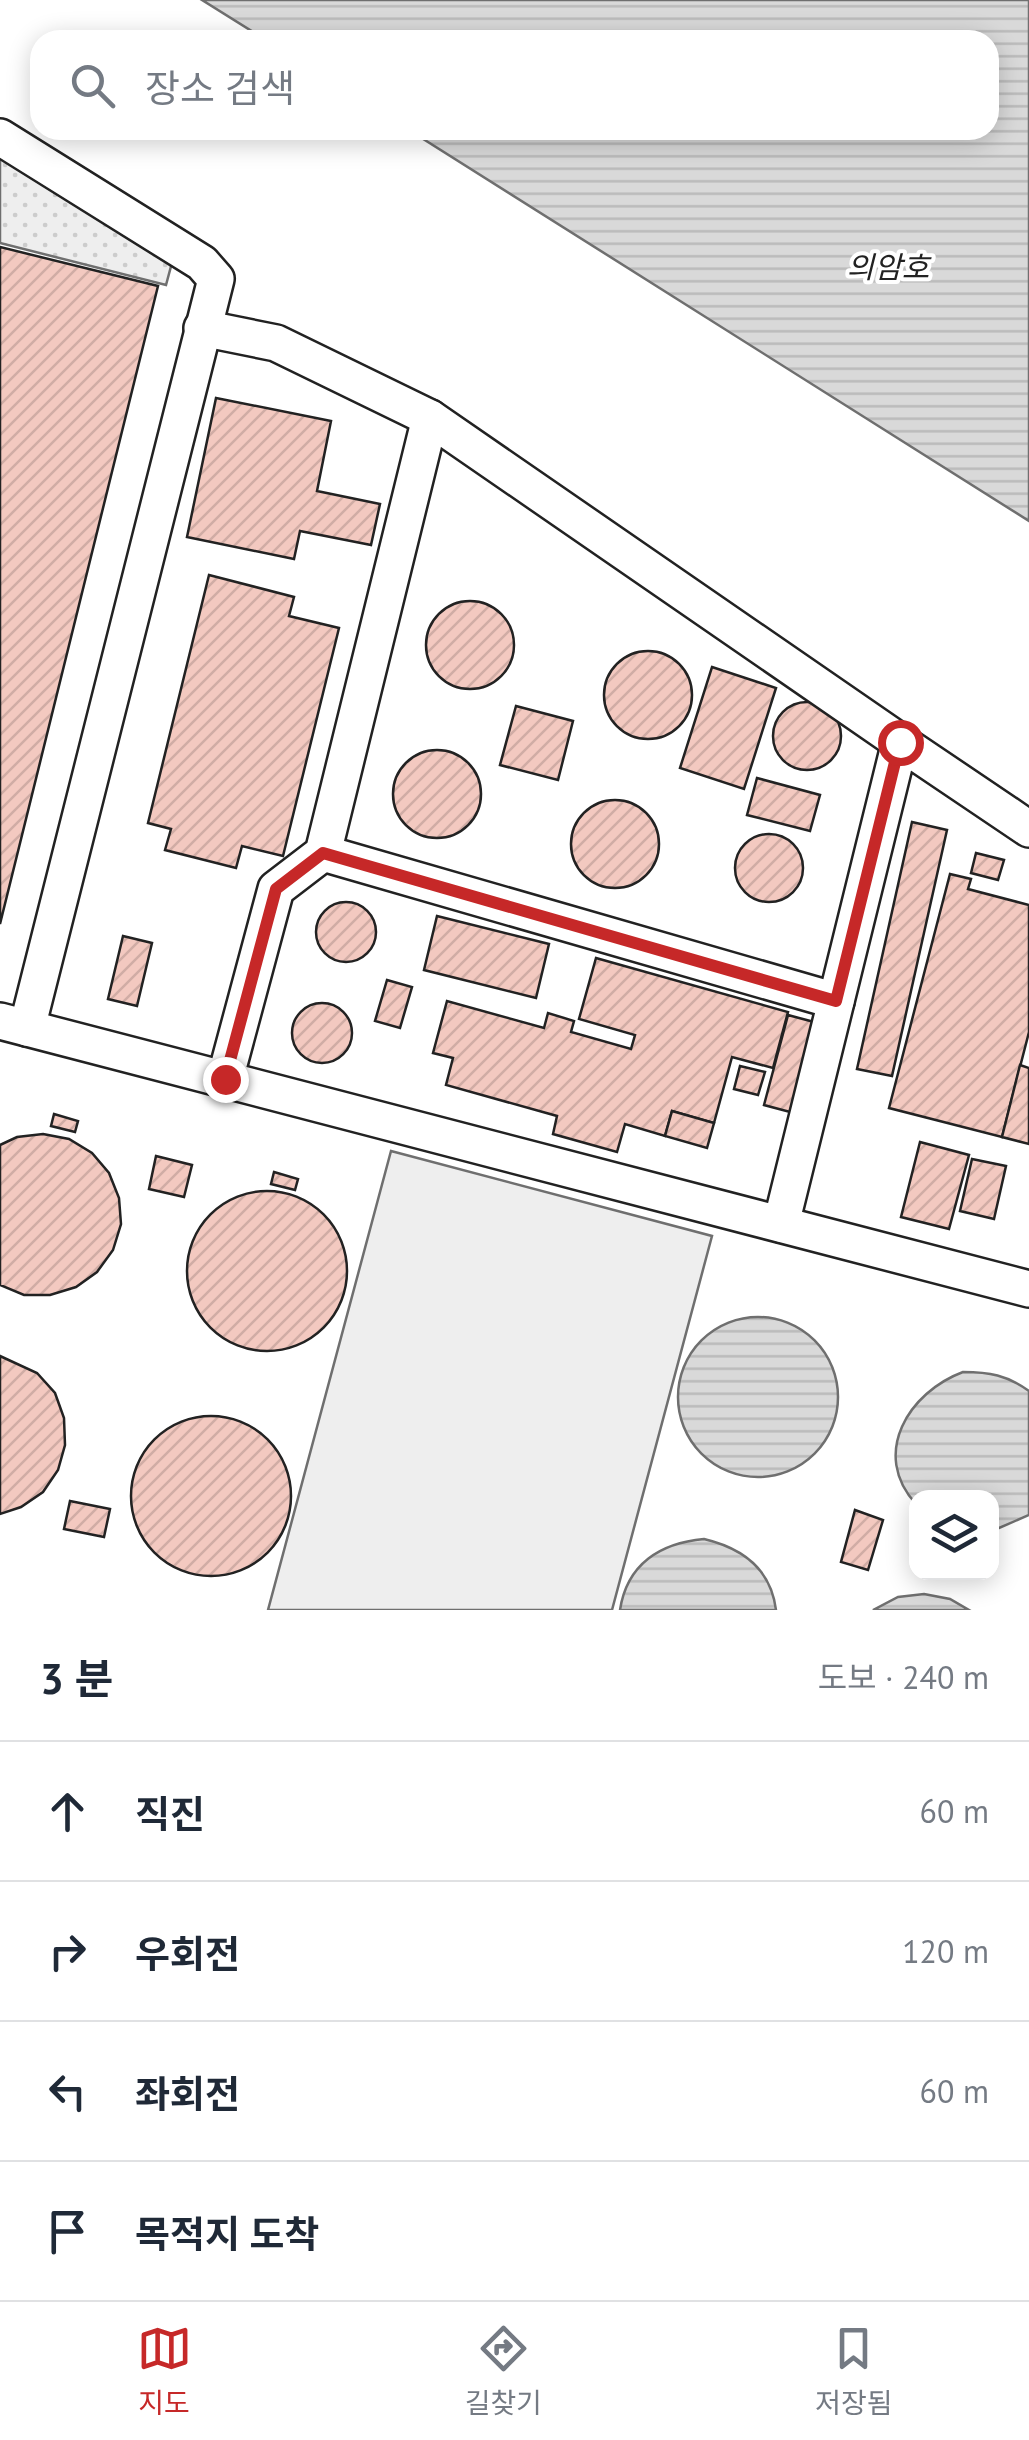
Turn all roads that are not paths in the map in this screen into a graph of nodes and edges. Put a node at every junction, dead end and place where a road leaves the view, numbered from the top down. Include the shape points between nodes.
1 (0, 137) edge
2 (202, 328) junction
3 (430, 418) junction
4 (900, 742) junction
5 (1029, 829) edge
6 (323, 853) junction
7 (836, 1001) junction
8 (14, 1024) edge
9 (225, 1079) junction
10 (782, 1224) junction
11 (1029, 1288) edge

1 - 2 lane via 202,264 216,279
2 - 3 lane via 276,343
2 - 8 lane
3 - 4 lane
3 - 6 lane
4 - 5 lane
4 - 7 lane
6 - 7 lane
6 - 9 lane via 276,889
7 - 10 lane
8 - 9 lane
9 - 10 lane
10 - 11 lane

